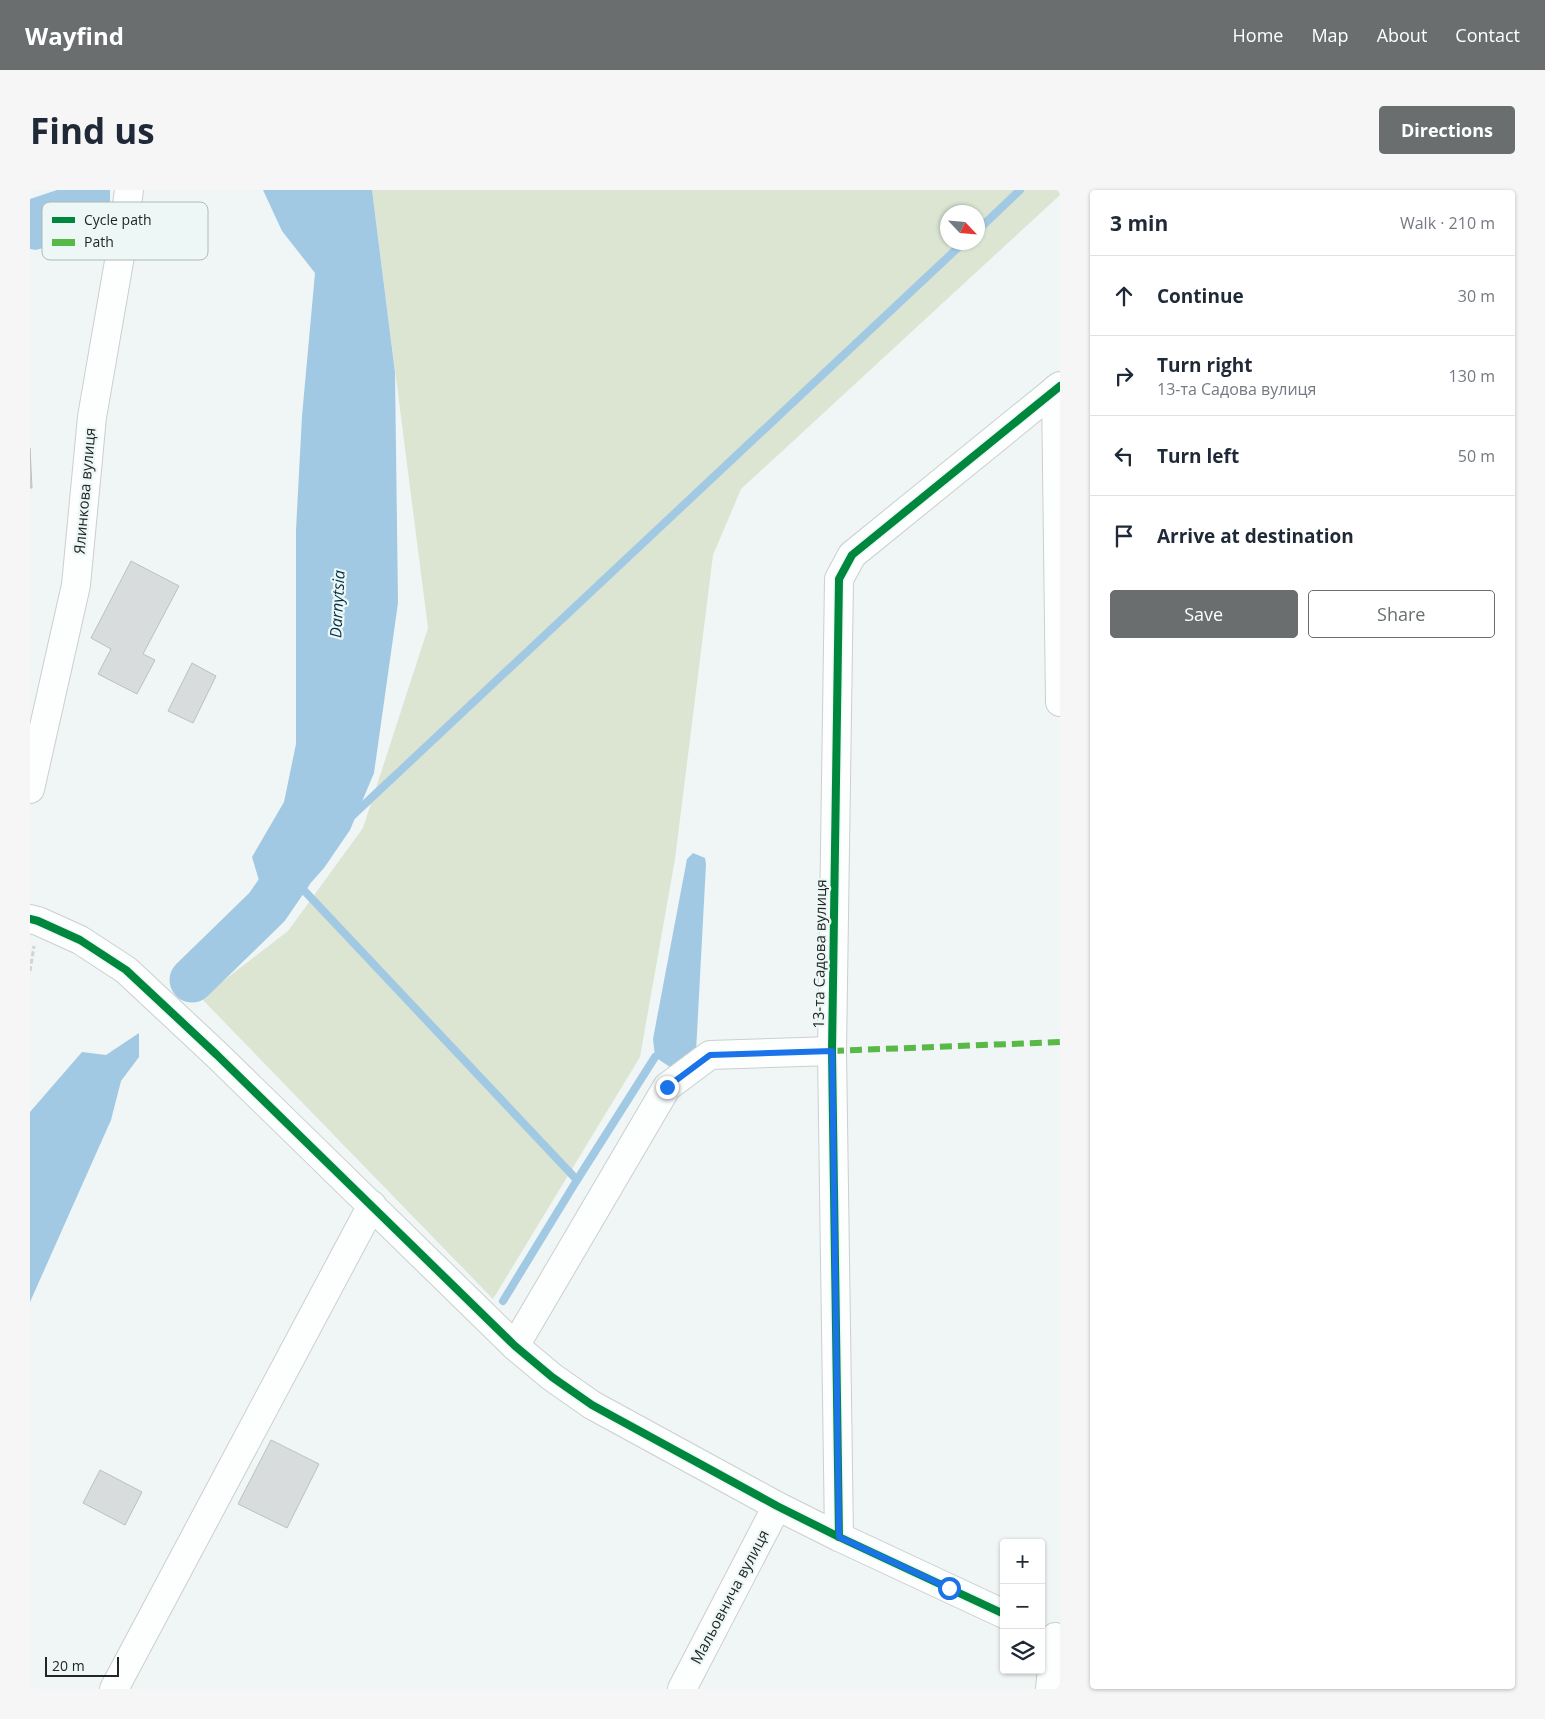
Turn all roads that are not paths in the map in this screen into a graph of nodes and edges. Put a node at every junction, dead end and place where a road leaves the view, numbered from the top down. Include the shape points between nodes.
1 (119, 260) edge
2 (1058, 387) edge
3 (1060, 702) edge
4 (30, 789) edge
5 (30, 919) edge
6 (832, 1051) junction
7 (372, 1206) junction
8 (515, 1346) junction
9 (778, 1506) junction
10 (839, 1537) junction
11 (1000, 1612) edge
12 (1052, 1636) edge
13 (114, 1689) edge
14 (682, 1689) edge
15 (1050, 1689) edge

1 - 4 street, Ялинкова вулиця via 92,416 76,585
2 - 3 street
2 - 6 street, 13-та Садова вулиця via 852,555 839,579
5 - 7 street via 80,940 126,970
6 - 8 street via 710,1055 667,1087
6 - 10 street, 13-та Садова вулиця
7 - 8 street
7 - 13 street
8 - 9 street via 592,1405
9 - 10 street
9 - 14 street, Мальовнича вулиця
10 - 11 street
12 - 15 street

